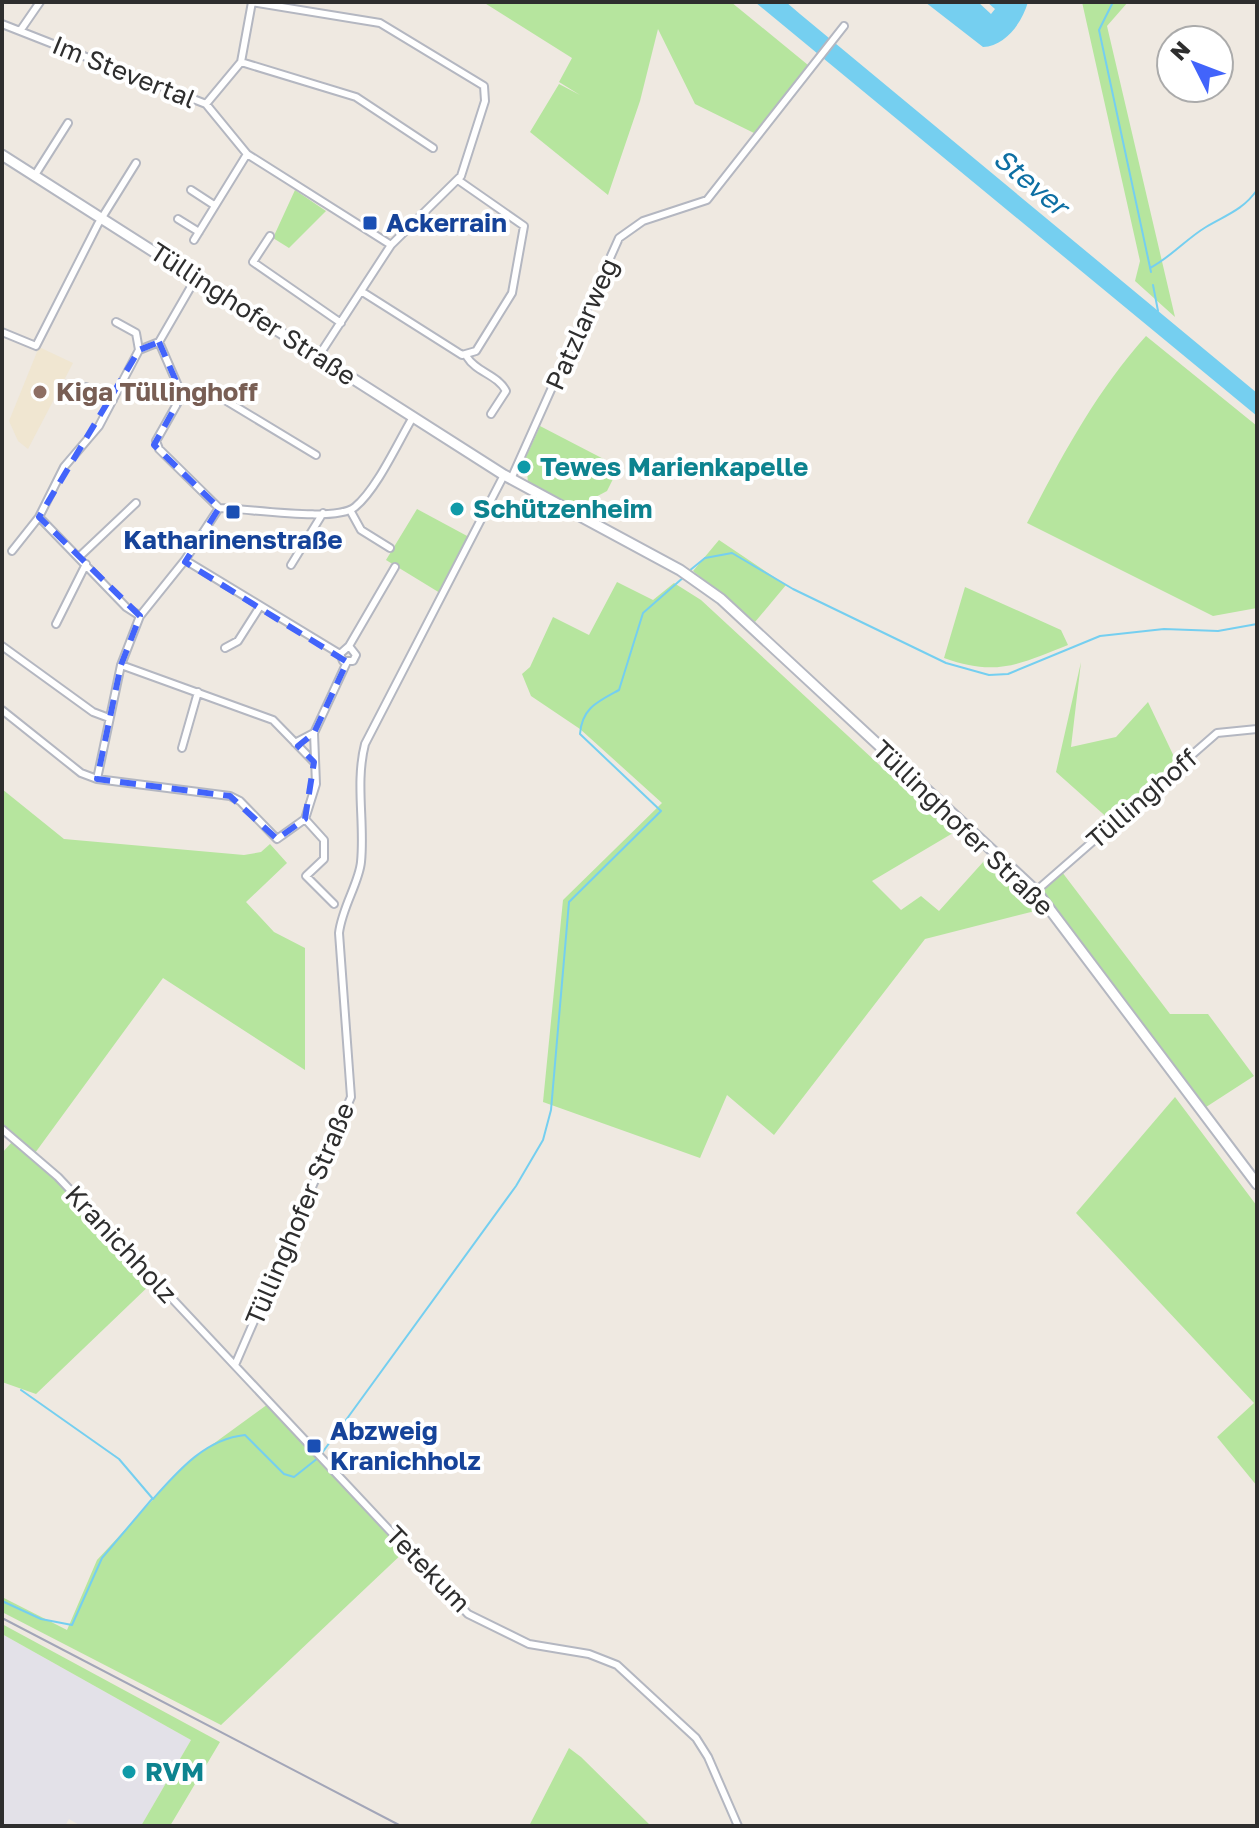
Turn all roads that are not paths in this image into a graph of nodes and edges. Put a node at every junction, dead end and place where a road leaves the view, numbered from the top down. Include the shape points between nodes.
1 (40, 2) edge
2 (251, 2) edge
3 (2, 24) edge
4 (842, 29) dead end
5 (20, 31) junction
6 (241, 62) junction
7 (206, 104) junction
8 (68, 123) dead end
9 (433, 148) dead end
10 (247, 154) junction
11 (2, 155) edge
12 (136, 163) dead end
13 (35, 175) junction
14 (458, 180) junction
15 (191, 190) dead end
16 (214, 205) junction
17 (102, 218) junction
18 (178, 219) dead end
19 (199, 232) junction
20 (270, 236) dead end
21 (194, 240) dead end
22 (391, 245) junction
23 (196, 278) junction
24 (361, 291) junction
25 (116, 322) dead end
26 (341, 323) junction
27 (2, 332) edge
28 (159, 342) junction
29 (139, 350) junction
30 (318, 357) junction
31 (467, 357) junction
32 (86, 387) dead end
33 (182, 395) junction
34 (113, 400) junction
35 (491, 414) dead end
36 (413, 417) junction
37 (316, 455) dead end
38 (507, 477) junction
39 (136, 503) dead end
40 (219, 508) junction
41 (350, 510) junction
42 (323, 513) junction
43 (39, 517) junction
44 (390, 548) dead end
45 (12, 551) dead end
46 (79, 557) junction
47 (185, 560) junction
48 (86, 564) junction
49 (291, 565) dead end
50 (395, 567) dead end
51 (259, 608) junction
52 (140, 616) junction
53 (56, 624) dead end
54 (2, 646) edge
55 (349, 646) junction
56 (225, 648) dead end
57 (340, 654) junction
58 (347, 662) junction
59 (121, 665) junction
60 (198, 692) junction
61 (2, 710) edge
62 (109, 718) junction
63 (1257, 729) edge
64 (314, 733) junction
65 (295, 743) junction
66 (182, 748) dead end
67 (314, 762) junction
68 (97, 779) junction
69 (305, 819) junction
70 (1036, 891) junction
71 (334, 904) dead end
72 (2, 1129) edge
73 (1257, 1184) edge
74 (235, 1365) junction
75 (738, 1826) edge

1 - 5 street
2 - 6 street
2 - 14 street via 380,23 484,86 485,101
3 - 5 street, Im Stevertal
4 - 38 street, Patzlarweg via 707,200 643,221 619,238
5 - 7 street, Im Stevertal
6 - 7 street
6 - 9 street via 356,97
7 - 10 street, Im Stevertal
8 - 13 street
10 - 16 street
10 - 22 street, Im Stevertal
11 - 13 main road, Tüllinghofer Straße
12 - 17 street
13 - 17 main road, Tüllinghofer Straße
14 - 22 street
14 - 31 street via 524,226 512,293
15 - 16 street
16 - 19 street
17 - 23 main road, Tüllinghofer Straße
17 - 27 street via 36,346
18 - 19 street
19 - 21 street
20 - 26 street via 253,262
22 - 24 street
23 - 28 street
23 - 30 main road, Tüllinghofer Straße
24 - 26 street
24 - 31 street
25 - 29 street via 136,333
26 - 30 street
28 - 29 street
28 - 33 street
29 - 34 street
30 - 36 main road, Tüllinghofer Straße
31 - 35 street via 506,391
32 - 34 street
33 - 37 street via 205,388
33 - 40 street via 156,441
34 - 43 street via 92,437 64,467
36 - 38 main road, Tüllinghofer Straße
36 - 41 street via 363,499
38 - 70 main road, Tüllinghofer Straße via 680,570 721,599
38 - 74 street, Tüllinghofer Straße via 365,744 360,868 342,909 339,933 351,1097
39 - 46 street
40 - 42 street
40 - 47 street
41 - 42 street
41 - 44 street via 361,530
42 - 49 street
43 - 45 street
43 - 46 street
46 - 48 street
47 - 51 street
47 - 52 street
48 - 52 street
48 - 53 street
50 - 55 street
51 - 56 street via 238,641
51 - 57 street
52 - 59 street
54 - 62 street
55 - 57 street
55 - 58 street via 356,655
57 - 58 street
58 - 64 street
59 - 60 street
59 - 62 street
60 - 65 street via 273,720
60 - 66 street
61 - 68 street via 81,773
62 - 68 street
63 - 70 street, Tüllinghoff via 1217,733
64 - 65 street
64 - 67 street
65 - 67 street
67 - 69 street via 316,784
68 - 69 street via 230,796 277,839
69 - 71 street via 324,840 324,859 306,876
70 - 73 main road, Tüllinghofer Straße
72 - 74 street, Kranichholz via 58,1177
74 - 75 street, Tetekum via 468,1614 529,1644 604,1658 628,1674 696,1738

